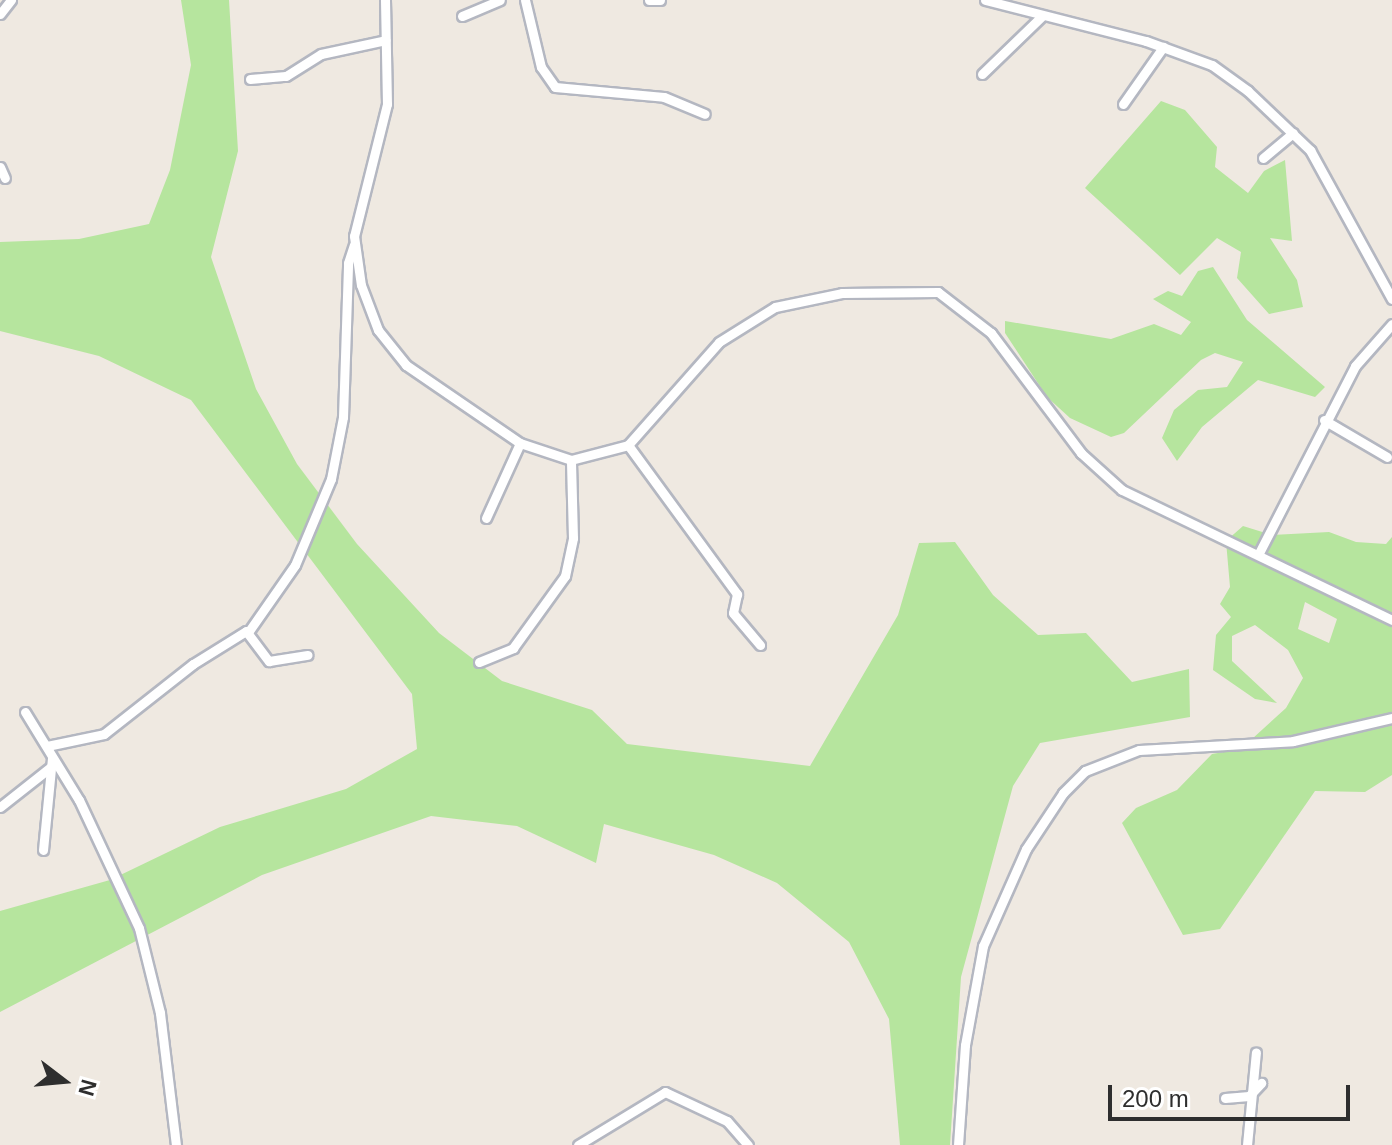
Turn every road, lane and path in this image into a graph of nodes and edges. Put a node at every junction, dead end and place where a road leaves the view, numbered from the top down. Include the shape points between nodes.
1 (11, 0) edge
2 (385, 0) edge
3 (500, 0) edge
4 (525, 0) edge
5 (649, 0) edge
6 (660, 0) edge
7 (985, 0) edge
8 (0, 14) edge
9 (462, 16) dead end
10 (1042, 16) junction
11 (386, 40) junction
12 (1163, 47) junction
13 (982, 74) dead end
14 (250, 79) dead end
15 (1123, 104) dead end
16 (705, 114) dead end
17 (1293, 133) junction
18 (1263, 158) dead end
19 (0, 167) edge
20 (5, 178) dead end
21 (354, 245) junction
22 (1392, 299) edge
23 (1392, 324) edge
24 (1324, 420) junction
25 (520, 443) junction
26 (628, 445) junction
27 (1387, 457) dead end
28 (571, 460) junction
29 (486, 518) dead end
30 (1259, 553) junction
31 (1392, 620) edge
32 (249, 631) junction
33 (760, 645) dead end
34 (308, 655) dead end
35 (479, 662) dead end
36 (25, 712) dead end
37 (1392, 718) edge
38 (47, 746) junction
39 (52, 762) junction
40 (0, 807) edge
41 (43, 850) dead end
42 (1256, 1052) dead end
43 (1261, 1083) dead end
44 (1249, 1096) junction
45 (1225, 1098) dead end
46 (176, 1145) edge
47 (578, 1145) edge
48 (748, 1145) edge
49 (958, 1145) edge
50 (1247, 1145) edge

1 - 8 street
2 - 11 street
3 - 9 street
4 - 16 street via 541,67 555,87 664,97
5 - 6 street
7 - 10 street
10 - 12 street
10 - 13 street
11 - 14 street via 321,54 286,76
11 - 21 street via 387,104
12 - 15 street
12 - 17 street via 1212,65
17 - 18 street
17 - 22 street via 1330,183
19 - 20 street
21 - 25 street via 367,304 392,350 430,386
21 - 32 street via 348,263 343,417 331,479 295,565
23 - 24 street via 1355,366
24 - 27 street
24 - 30 street
25 - 28 street
25 - 29 street
26 - 28 street
26 - 30 street via 719,342 751,317 842,293 938,292 991,333 1081,453 1122,490 1186,525
26 - 33 street via 737,594 733,613
28 - 35 street via 573,538 565,576 513,648
30 - 31 street
32 - 34 street via 269,661
32 - 38 street via 193,664 104,734
36 - 38 street
37 - 49 street via 1293,741 1139,750 1085,771 1063,793 1026,849 983,946 965,1045
38 - 39 street
39 - 40 street
39 - 41 street
39 - 46 street via 115,870 139,928 160,1013
42 - 44 street
43 - 44 street
44 - 45 street
44 - 50 street
47 - 48 street via 665,1092 727,1121

